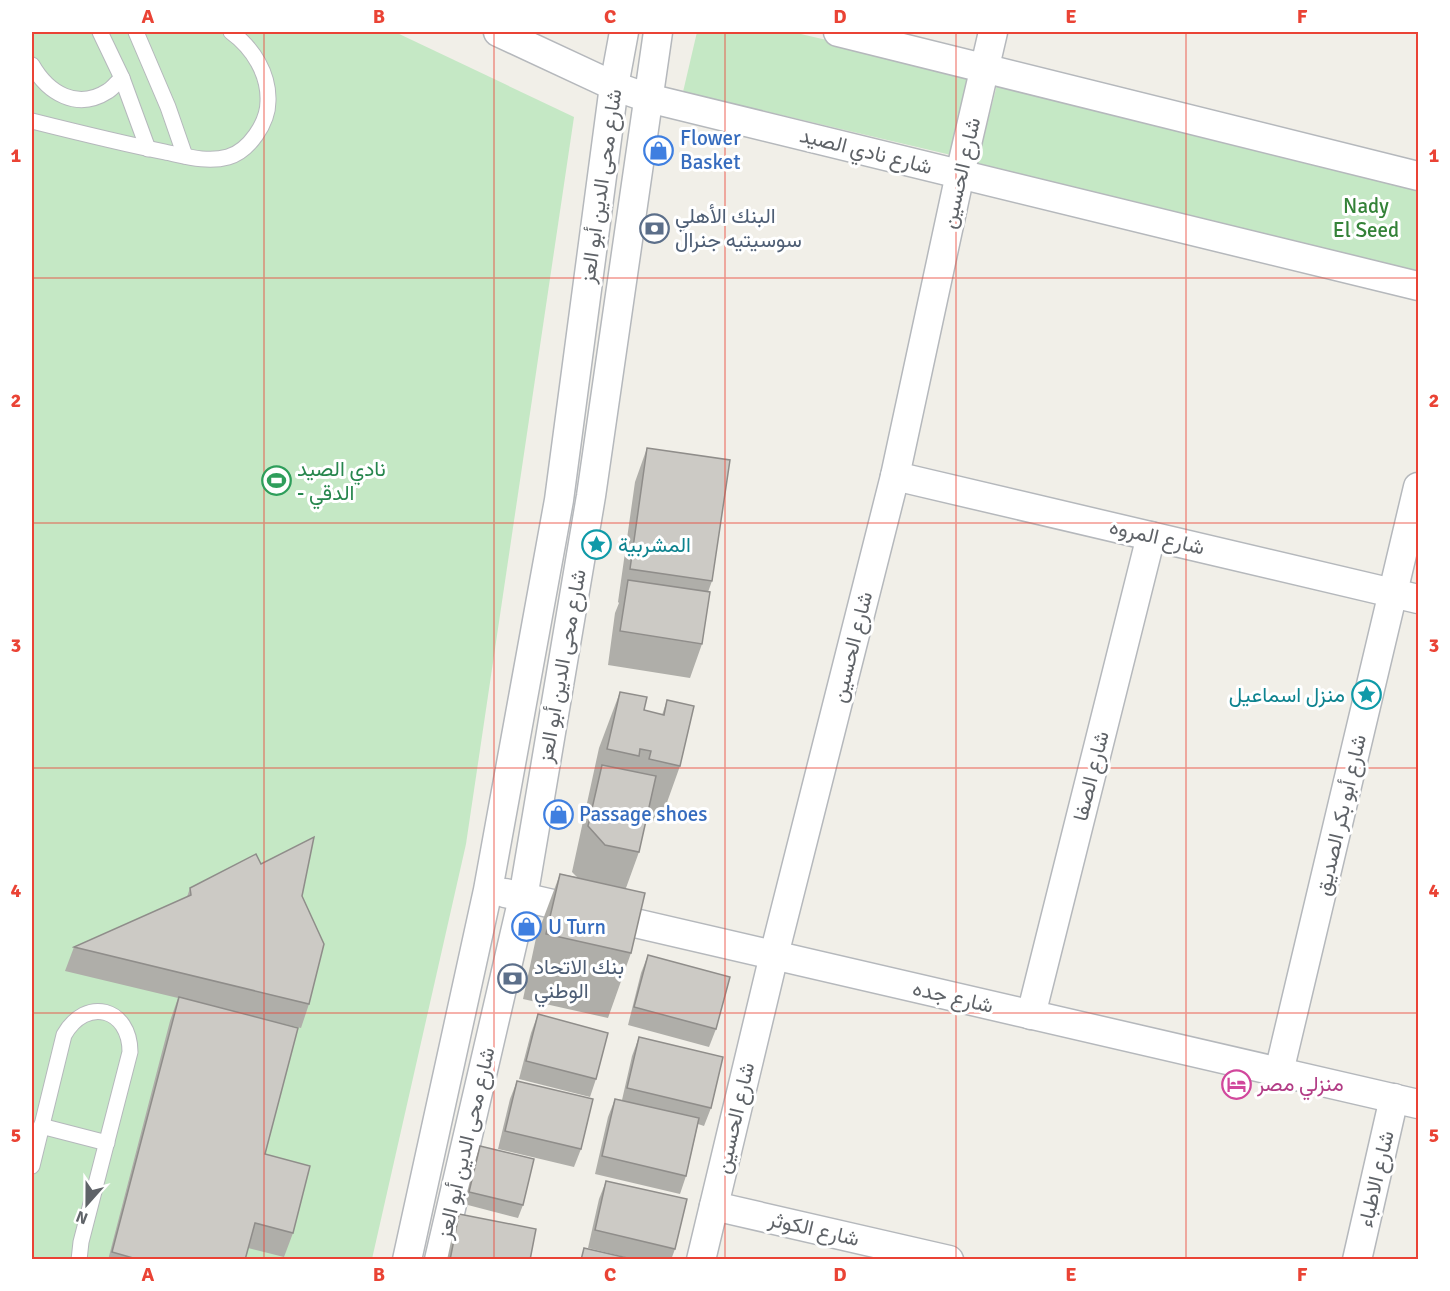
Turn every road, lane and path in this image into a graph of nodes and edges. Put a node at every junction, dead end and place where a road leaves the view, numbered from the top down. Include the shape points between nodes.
1 (100, 32) edge
2 (136, 32) edge
3 (231, 32) edge
4 (498, 32) edge
5 (624, 32) edge
6 (658, 32) edge
7 (838, 32) edge
8 (993, 32) edge
9 (32, 65) edge
10 (985, 68) junction
11 (122, 78) junction
12 (614, 86) junction
13 (648, 98) junction
14 (32, 121) edge
15 (148, 148) junction
16 (185, 156) junction
17 (960, 174) junction
18 (1419, 176) edge
19 (1419, 286) edge
20 (895, 476) junction
21 (1419, 487) edge
22 (1151, 536) junction
23 (1406, 596) edge
24 (488, 890) junction
25 (524, 898) junction
26 (774, 955) junction
27 (1031, 1015) junction
28 (1280, 1072) junction
29 (1406, 1101) edge
30 (41, 1126) junction
31 (107, 1143) junction
32 (32, 1166) edge
33 (714, 1206) junction
34 (79, 1260) edge
35 (407, 1260) edge
36 (439, 1260) edge
37 (701, 1260) edge
38 (949, 1260) edge
39 (1358, 1260) edge

1 - 11 lane
2 - 16 lane
3 - 16 lane via 258,60 266,80 268,103 262,125 249,144 229,157 208,160
4 - 12 street, شارع نادي الصيد
5 - 12 street, شارع محى الدين أبو العز
6 - 13 street, شارع محى الدين أبو العز
7 - 10 street
8 - 10 street, شارع الحسين
9 - 11 lane via 54,92 71,99 90,99 108,91
10 - 17 street, شارع الحسين
10 - 18 street
11 - 15 lane
12 - 13 street, شارع نادي الصيد
12 - 24 street, شارع محى الدين أبو العز via 559,500
13 - 17 street, شارع نادي الصيد
13 - 25 street, شارع محى الدين أبو العز via 591,496
14 - 15 lane
15 - 16 lane
17 - 19 street, شارع نادي الصيد
17 - 20 street, شارع الحسين
20 - 22 street, شارع المروه
20 - 26 street, شارع الحسين
21 - 23 street, شارع أبو بكر الصديق
22 - 23 street, شارع المروه
22 - 27 street, شارع الصفا
23 - 28 street, شارع أبو بكر الصديق
24 - 25 street, شارع جده
24 - 35 street, شارع محى الدين أبو العز
25 - 26 street, شارع جده
25 - 36 street, شارع محى الدين أبو العز
26 - 27 street, شارع جده
26 - 33 street, شارع الحسين
27 - 28 street, شارع جده
28 - 29 street, شارع جده
29 - 39 street, شارع الاطباء
30 - 31 lane
30 - 31 lane via 67,1029 80,1016 92,1011 105,1012 126,1027 130,1039
30 - 32 lane
31 - 34 lane
33 - 37 street, شارع الحسين
33 - 38 street, شارع الكوثر

